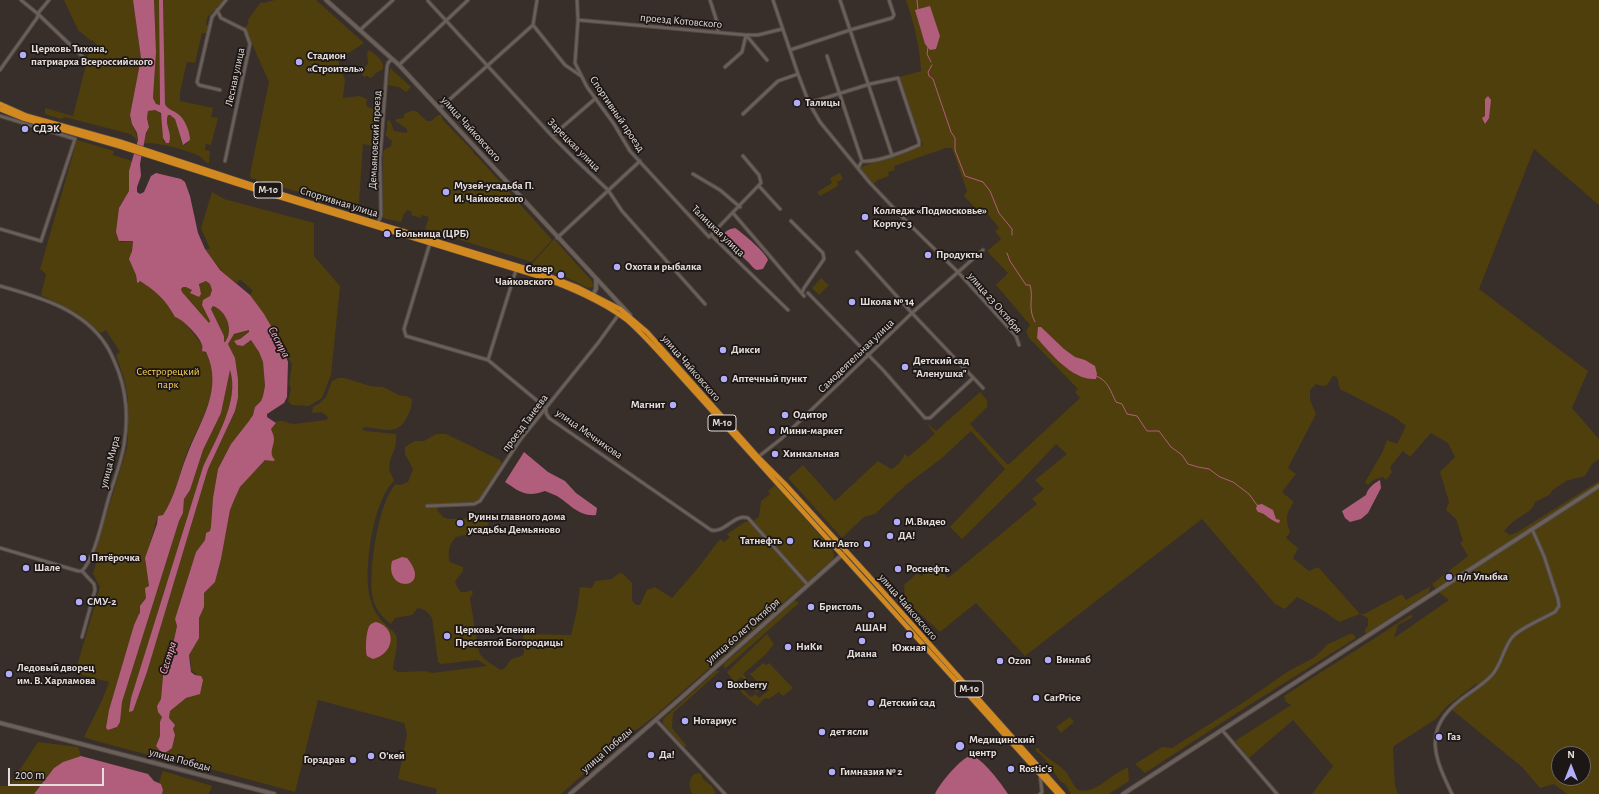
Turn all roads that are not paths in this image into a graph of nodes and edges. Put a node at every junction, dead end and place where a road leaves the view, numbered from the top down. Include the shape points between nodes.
1 (21, 0) edge
2 (49, 0) edge
3 (226, 0) edge
4 (326, 0) edge
5 (393, 0) edge
6 (468, 0) edge
7 (537, 0) edge
8 (577, 0) edge
9 (710, 0) edge
10 (773, 0) edge
11 (840, 0) edge
12 (889, 0) edge
13 (428, 2) dead end
14 (217, 10) junction
15 (38, 14) junction
16 (578, 20) junction
17 (446, 22) junction
18 (533, 25) junction
19 (782, 29) junction
20 (360, 30) junction
21 (850, 30) junction
22 (718, 32) junction
23 (746, 35) junction
24 (790, 50) junction
25 (827, 56) dead end
26 (83, 57) dead end
27 (392, 59) junction
28 (767, 60) dead end
29 (399, 65) junction
30 (488, 65) junction
31 (725, 67) dead end
32 (0, 70) edge
33 (798, 74) junction
34 (582, 76) junction
35 (870, 84) junction
36 (220, 90) dead end
37 (840, 94) junction
38 (596, 98) junction
39 (809, 103) junction
40 (0, 104) edge
41 (440, 108) junction
42 (0, 109) edge
43 (7, 110) junction
44 (743, 114) dead end
45 (0, 116) edge
46 (552, 136) junction
47 (892, 155) junction
48 (158, 156) junction
49 (743, 156) dead end
50 (640, 161) junction
51 (862, 161) junction
52 (225, 162) dead end
53 (858, 168) junction
54 (693, 174) dead end
55 (759, 186) junction
56 (608, 190) junction
57 (740, 207) junction
58 (780, 209) dead end
59 (733, 213) junction
60 (791, 221) dead end
61 (378, 223) junction
62 (0, 229) edge
63 (711, 235) junction
64 (557, 238) junction
65 (430, 243) junction
66 (983, 250) dead end
67 (857, 252) dead end
68 (516, 269) junction
69 (958, 272) junction
70 (596, 279) junction
71 (0, 286) edge
72 (808, 293) dead end
73 (592, 297) junction
74 (705, 304) dead end
75 (788, 310) dead end
76 (620, 312) junction
77 (912, 313) junction
78 (626, 320) joint
79 (635, 321) junction
80 (1019, 345) dead end
81 (868, 355) junction
82 (488, 360) junction
83 (973, 378) junction
84 (983, 388) dead end
85 (546, 408) junction
86 (758, 457) junction
87 (1599, 486) edge
88 (427, 506) dead end
89 (1532, 530) junction
90 (0, 548) edge
91 (846, 551) junction
92 (842, 555) junction
93 (82, 571) junction
94 (808, 586) junction
95 (82, 638) dead end
96 (656, 720) junction
97 (0, 722) edge
98 (1222, 730) junction
99 (1039, 773) junction
100 (274, 794) edge
101 (570, 794) edge
102 (725, 794) edge
103 (1040, 794) edge
104 (1058, 794) edge
105 (1063, 794) edge
106 (1123, 794) edge
107 (1277, 794) edge
108 (1452, 794) edge

1 - 15 street
2 - 15 street
3 - 14 street
4 - 20 street, улица Чайковского
5 - 20 street
6 - 17 street
7 - 18 street
8 - 16 street, Спортивный проезд
9 - 22 street
10 - 19 street
11 - 21 street
12 - 21 street via 894,15 892,18
13 - 17 street, Зарецкая улица
14 - 36 street via 212,17 197,83
14 - 52 street, Лесная улица via 221,18 244,30 250,44
15 - 26 street
15 - 32 street
16 - 22 street, проезд Котовского
16 - 34 street, Спортивный проезд via 575,63
17 - 29 street
17 - 30 street, Зарецкая улица
18 - 30 street
18 - 34 street via 565,65
19 - 23 street, проезд Котовского
19 - 24 street
20 - 27 street, улица Чайковского
21 - 24 street
21 - 35 street
22 - 23 street, проезд Котовского
23 - 28 street
23 - 31 street via 742,52
24 - 33 street
25 - 37 street
27 - 29 street, улица Чайковского
27 - 61 street, Демьяновский проезд via 387,66
29 - 41 street, улица Чайковского
30 - 41 street
30 - 46 street, Зарецкая улица
33 - 39 street
33 - 44 street via 778,81
34 - 38 street, Спортивный проезд
35 - 37 street
35 - 47 street
35 - 47 street via 898,78 919,140 919,146
37 - 39 street
37 - 51 street
38 - 46 street
38 - 50 street, Спортивный проезд via 630,151
39 - 53 street via 820,122
40 - 43 highway, М-10
41 - 64 street, улица Чайковского
42 - 43 highway, М-10
43 - 48 highway, Спортивная улица / М-10 via 41,124
45 - 62 street via 75,139 42,241
46 - 56 street, Зарецкая улица
47 - 51 street via 868,162
48 - 61 highway, Спортивная улица / М-10
48 - 65 highway, Спортивная улица / М-10 via 267,193
49 - 55 street via 761,178
50 - 56 street
50 - 63 street, Талицкая улица via 709,237
51 - 53 street
53 - 69 street, улица 23 Октября via 900,216
54 - 57 street via 720,190
55 - 57 street
55 - 58 street
56 - 64 street
56 - 74 street, Зарецкая улица via 622,211
57 - 59 street
59 - 60 street via 803,295 804,288 824,259 823,253
59 - 63 street
61 - 73 highway, Спортивная улица / М-10 via 541,273
63 - 75 street, Талицкая улица
64 - 70 street, улица Чайковского
65 - 68 highway, Спортивная улица / М-10
65 - 82 street, улица Мечникова via 404,329 405,334
66 - 69 street, Самодеятельная улица
67 - 77 street
68 - 73 highway, Спортивная улица / М-10
68 - 82 street
69 - 77 street, Самодеятельная улица
69 - 80 street, улица 23 Октября via 1016,336
70 - 73 street via 596,290
70 - 79 street, улица Чайковского
71 - 93 street, улица Мира via 57,305 88,325 112,355 124,390 124,446 92,554
72 - 81 street
73 - 76 highway, Спортивная улица / М-10
76 - 78 highway, Спортивная улица / М-10
76 - 79 highway, Спортивная улица / М-10
76 - 85 street, проезд Танеева
77 - 81 street, Самодеятельная улица
77 - 83 street
78 - 92 highway, улица Чайковского / М-10 via 649,342
79 - 86 highway, улица Чайковского / М-10 via 666,352
81 - 83 street via 926,419
81 - 86 street, Самодеятельная улица via 781,439
82 - 85 street, улица Мечникова
83 - 84 street
85 - 88 street, проезд Танеева via 520,440 480,502
85 - 94 street, улица Мечникова via 549,418 711,530 718,530 743,517 748,518
86 - 91 highway, улица Чайковского / М-10
87 - 89 street
89 - 98 street
89 - 108 street via 1544,556 1559,606 1554,612 1512,637 1494,673 1458,702 1442,719 1435,737 1435,749
90 - 93 street
91 - 92 street, улица 60 лет Октября
91 - 105 highway, улица Чайковского / М-10
92 - 94 street, улица 60 лет Октября
92 - 99 highway, улица Чайковского / М-10
93 - 95 street via 94,584 95,590
94 - 96 street, улица 60 лет Октября
96 - 101 street, улица Победы
96 - 102 street
97 - 100 street, улица Победы
98 - 106 street
98 - 107 street
99 - 103 street via 1042,783
99 - 104 highway, улица Чайковского / М-10

